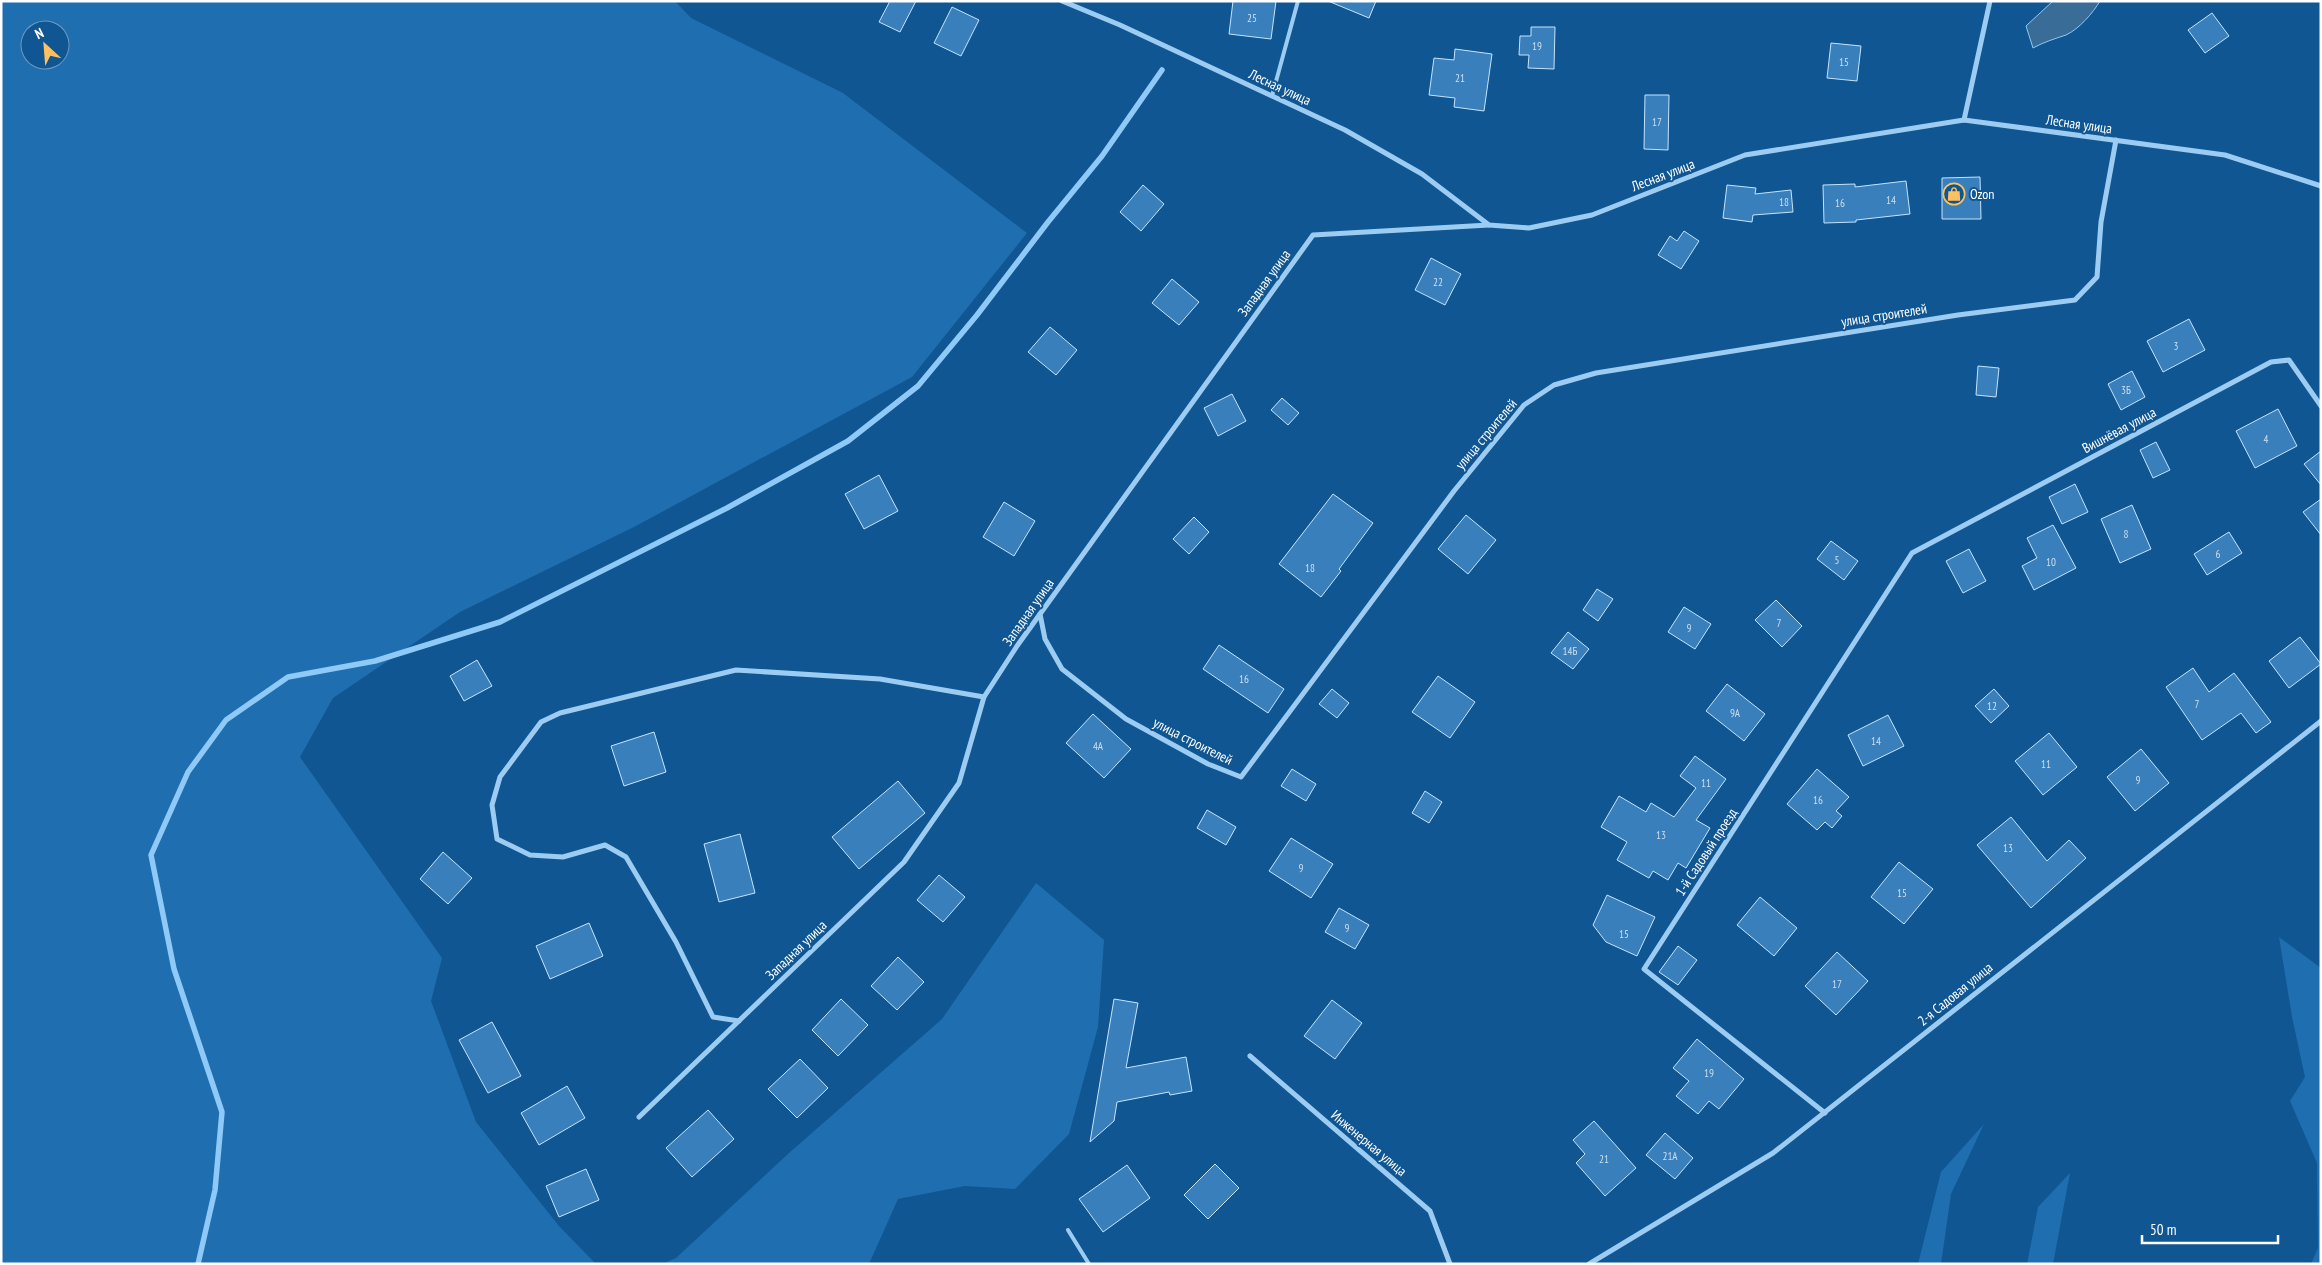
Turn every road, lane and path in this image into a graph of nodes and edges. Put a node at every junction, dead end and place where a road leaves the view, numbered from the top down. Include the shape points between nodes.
1 (1062, 1) edge
2 (1080, 1) edge
3 (1298, 1) edge
4 (1990, 1) edge
5 (1078, 8) junction
6 (1272, 96) junction
7 (1964, 120) junction
8 (2116, 140) junction
9 (2321, 186) edge
10 (1489, 225) junction
11 (2321, 406) edge
12 (1912, 553) joint
13 (1040, 614) junction
14 (984, 697) junction
15 (2321, 720) edge
16 (739, 1021) junction
17 (1250, 1056) dead end
18 (1825, 1113) junction
19 (639, 1117) dead end
20 (1068, 1230) dead end
21 (1089, 1264) edge
22 (1450, 1264) edge
23 (1589, 1264) edge

1 - 5 street, Лесная улица
2 - 5 street
3 - 6 lane
4 - 7 street
5 - 6 street, Лесная улица
6 - 10 street, Лесная улица via 1345,130 1422,174
7 - 8 street, Лесная улица
7 - 10 street, Лесная улица via 1745,155 1592,214 1529,228
8 - 9 street, Лесная улица via 2225,155
8 - 13 street, улица строителей via 2101,222 2097,278 2075,300 1958,314 1596,373 1554,385 1524,405 1454,491 1241,777 1208,764 1126,719 1062,669 1045,639
10 - 13 street, Западная улица via 1312,234
11 - 12 street, Вишнёвая улица via 2289,360 2271,362
12 - 18 street, 1-й Садовый проезд via 1644,969
13 - 14 street, Западная улица
14 - 16 street, Западная улица via 959,783 904,862
14 - 16 street via 880,679 736,670 560,714 541,722 500,777 492,805 497,839 530,855 563,857 605,845 626,857 676,942 713,1017
15 - 18 street, 2-я Садовая улица
16 - 19 street, Западная улица
17 - 22 street, Инженерная улица via 1430,1210
18 - 23 street, 2-я Садовая улица via 1774,1153
20 - 21 lane

